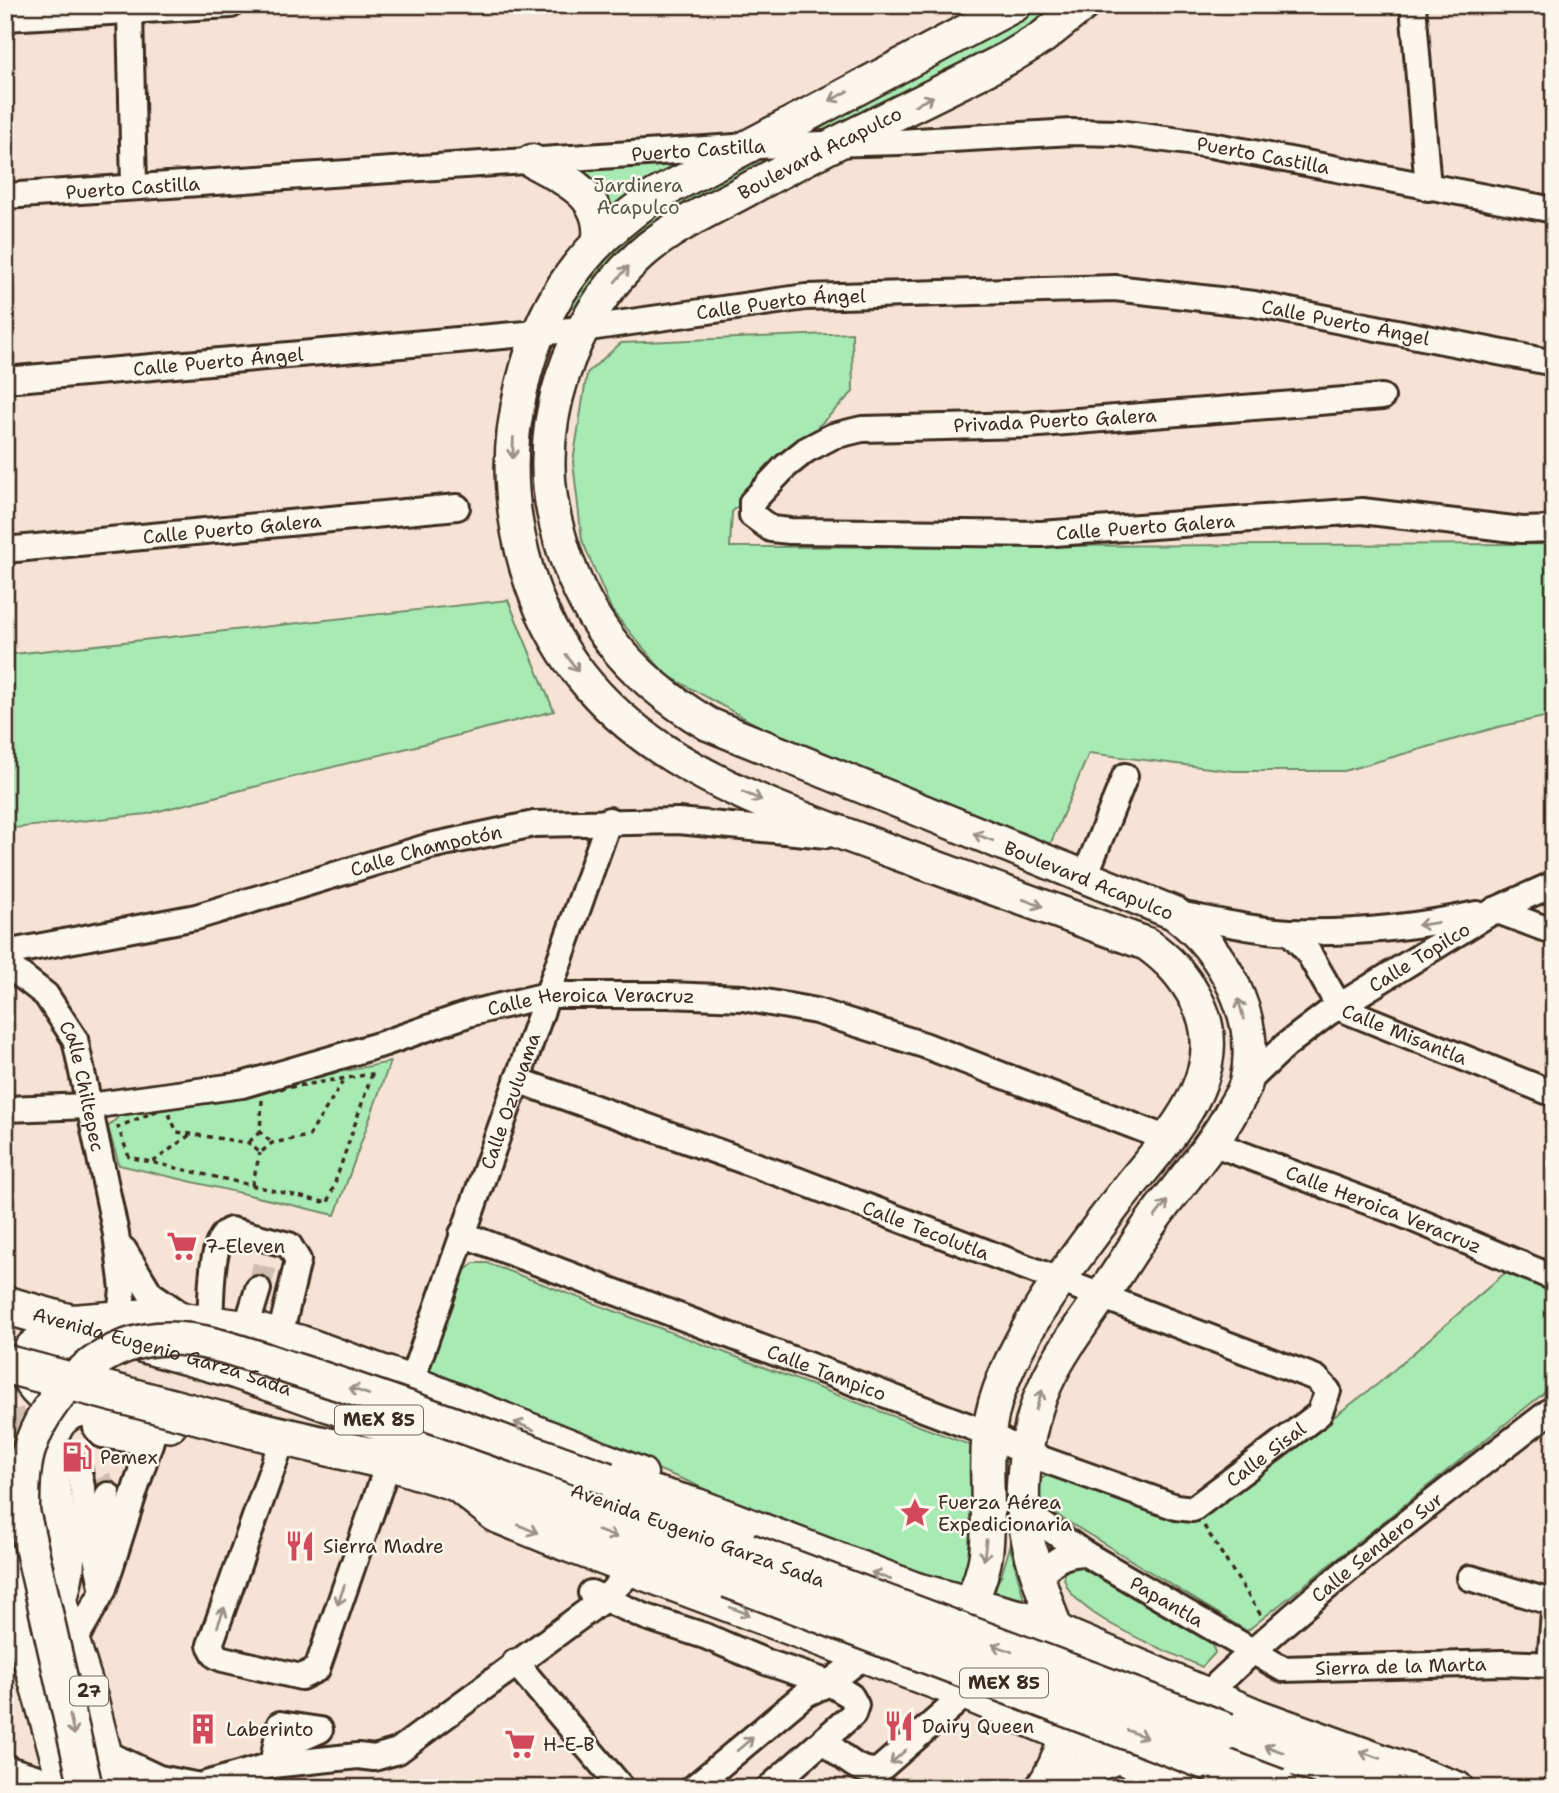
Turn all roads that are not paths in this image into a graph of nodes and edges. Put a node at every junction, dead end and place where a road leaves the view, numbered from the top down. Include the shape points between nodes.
1 (231, 5) edge
2 (1015, 5) edge
3 (1083, 5) edge
4 (1413, 5) edge
5 (130, 12) junction
6 (5, 18) edge
7 (986, 20) junction
8 (1010, 57) junction
9 (838, 143) junction
10 (750, 146) junction
11 (532, 160) junction
12 (134, 187) junction
13 (1428, 188) junction
14 (5, 196) edge
15 (1554, 210) edge
16 (599, 238) junction
17 (582, 329) junction
18 (538, 332) junction
19 (1554, 363) edge
20 (5, 380) edge
21 (1382, 397) dead end
22 (752, 502) joint
23 (457, 507) dead end
24 (1554, 529) edge
25 (5, 550) edge
26 (1125, 776) dead end
27 (609, 820) junction
28 (855, 837) junction
29 (1085, 876) junction
30 (1554, 884) edge
31 (1495, 910) junction
32 (1174, 913) junction
33 (1244, 927) junction
34 (1290, 932) junction
35 (1554, 932) edge
36 (5, 953) edge
37 (1217, 956) junction
38 (5, 963) edge
39 (547, 995) junction
40 (1199, 1004) junction
41 (1340, 1008) junction
42 (517, 1080) junction
43 (1246, 1083) junction
44 (1554, 1094) edge
45 (90, 1106) junction
46 (5, 1109) edge
47 (1168, 1139) junction
48 (1212, 1143) junction
49 (116, 1234) junction
50 (462, 1234) junction
51 (1554, 1278) edge
52 (1058, 1282) junction
53 (258, 1289) tunnel mouth
54 (1103, 1294) junction
55 (5, 1305) edge
56 (120, 1317) junction
57 (198, 1319) junction
58 (68, 1321) junction
59 (246, 1326) junction
60 (280, 1336) junction
61 (5, 1364) edge
62 (234, 1369) junction
63 (411, 1382) junction
64 (1328, 1391) joint
65 (305, 1395) junction
66 (90, 1407) junction
67 (1554, 1408) edge
68 (153, 1432) junction
69 (987, 1433) junction
70 (268, 1434) junction
71 (1025, 1453) junction
72 (389, 1461) junction
73 (83, 1472) junction
74 (450, 1480) junction
75 (698, 1505) junction
76 (1193, 1509) joint
77 (37, 1510) tunnel mouth
78 (1025, 1512) junction
79 (1084, 1553) junction
80 (599, 1557) junction
81 (97, 1562) junction
82 (738, 1566) junction
83 (633, 1570) junction
84 (1470, 1578) dead end
85 (1041, 1583) junction
86 (916, 1589) junction
87 (103, 1591) junction
88 (9, 1594) edge
89 (59, 1597) junction
90 (591, 1601) junction
91 (1554, 1603) edge
92 (968, 1604) junction
93 (1554, 1612) edge
94 (1057, 1633) junction
95 (73, 1643) junction
96 (23, 1648) junction
97 (1251, 1652) junction
98 (515, 1662) junction
99 (874, 1662) junction
100 (1552, 1665) edge
101 (1067, 1670) junction
102 (1150, 1672) junction
103 (829, 1683) junction
104 (1196, 1690) junction
105 (966, 1694) junction
106 (92, 1698) junction
107 (45, 1710) junction
108 (1035, 1722) junction
109 (1065, 1735) junction
110 (824, 1741) junction
111 (106, 1753) junction
112 (1108, 1753) junction
113 (5, 1768) edge
114 (1204, 1786) edge
115 (72, 1787) edge
116 (193, 1787) edge
117 (114, 1788) edge
118 (622, 1788) edge
119 (693, 1788) edge
120 (769, 1788) edge
121 (1042, 1788) edge
122 (1056, 1788) edge
123 (1278, 1788) edge
124 (1384, 1788) edge
125 (1457, 1788) edge

1 - 5 street
2 - 7 main road, Boulevard Acapulco
3 - 8 main road, Boulevard Acapulco
4 - 13 street
5 - 6 street
5 - 12 street
7 - 8 main road
7 -> 10 main road, Boulevard Acapulco
9 -> 8 main road, Boulevard Acapulco
9 - 10 street, Puerto Castilla
9 - 13 street, Puerto Castilla via 1119,133 1211,145
17 -> 9 main road, Boulevard Acapulco via 620,276 658,242
10 - 11 street, Puerto Castilla
10 - 16 main road, Boulevard Acapulco via 656,195
11 - 12 street, Puerto Castilla
11 - 16 main road via 588,196 598,213
12 - 14 street, Puerto Castilla
13 - 15 street, Puerto Castilla
16 - 18 main road, Boulevard Acapulco
17 - 18 street, Calle Puerto Ángel
17 - 19 street, Calle Puerto Ángel via 806,297 1115,288 1254,304
29 -> 17 main road, Boulevard Acapulco via 708,724 648,683 612,644 574,581 551,505 549,450 563,376
18 - 20 street, Calle Puerto Ángel
18 -> 28 main road, Boulevard Acapulco via 522,381 512,443 516,523 542,614 556,641 609,709 657,748 749,795
21 - 22 street, Privada Puerto Galera via 1027,425 862,429 833,436 806,450
22 - 24 street, Calle Puerto Galera via 752,515 758,523 790,531 1041,534 1362,511 1522,530
23 - 25 street, Calle Puerto Galera
26 - 29 street
27 - 28 street, Calle Champotón via 678,821
27 - 36 street, Calle Champotón via 534,824 430,846 196,917
27 - 39 street, Calle Ozuluama
28 -> 40 main road, Boulevard Acapulco via 1147,944 1180,972
29 - 32 main road, Boulevard Acapulco
30 - 31 street, Calle Topilco
31 -> 34 street, Calle Topilco via 1415,926
31 - 35 street
31 - 41 street, Calle Topilco
32 - 33 street, Calle Topilco
32 - 37 main road, Boulevard Acapulco via 1195,928
33 - 34 street, Calle Topilco
33 - 37 street via 1226,941
34 - 41 street, Calle Misantla via 1308,952
37 - 40 main road
43 -> 37 main road, Boulevard Acapulco via 1243,1011
38 - 45 street, Calle Chiltepec via 29,979 62,1015 75,1039
39 - 42 street, Calle Ozuluama
39 - 45 street, Calle Heroica Veracruz via 471,1013 242,1085
39 - 47 street, Calle Heroica Veracruz via 743,998 816,1011 924,1045
40 - 47 main road, Boulevard Acapulco via 1208,1038 1207,1057 1189,1107
41 - 43 street, Calle Topilco via 1306,1028
41 - 44 street, Calle Misantla
42 - 50 street, Calle Ozuluama
42 - 52 street, Calle Tecolutla via 797,1180
43 - 48 main road, Boulevard Acapulco
45 - 46 street, Calle Heroica Veracruz
45 - 49 street, Calle Chiltepec
47 - 52 main road, Boulevard Acapulco
48 - 51 street, Calle Heroica Veracruz
54 -> 48 main road, Boulevard Acapulco
49 - 56 street, Calle Chiltepec
49 - 57 street, Calle Chiltepec via 150,1293
50 - 63 street, Calle Ozuluama
50 - 69 street, Calle Tampico
52 - 54 street, Calle Tecolutla
52 - 69 main road, Boulevard Acapulco via 1009,1367
53 - 59 street
54 - 64 street, Calle Tecolutla via 1316,1378
71 -> 54 main road, Boulevard Acapulco via 1054,1362
55 - 58 highway, Avenida Eugenio Garza Sada / MEX 85
56 - 57 main road
56 - 58 main road
57 - 59 main road
57 - 60 street via 217,1242 231,1230 271,1244 289,1245 299,1260
58 - 62 highway, Avenida Eugenio Garza Sada / MEX 85
59 - 60 main road
59 - 62 street
60 - 63 main road
61 - 70 highway, Avenida Eugenio Garza Sada / MEX 85, bridge
62 - 65 highway, Avenida Eugenio Garza Sada / MEX 85
75 -> 63 main road via 635,1471
64 - 76 street, Calle Sisal via 1319,1414
65 - 66 highway via 280,1402 103,1359 55,1340 39,1345 29,1363 30,1381 54,1400
65 - 82 highway, Avenida Eugenio Garza Sada / MEX 85
66 - 68 highway
66 - 73 highway via 66,1415 57,1424
67 - 97 street, Calle Sendero Sur via 1382,1541
68 - 70 highway via 238,1438
68 - 87 street
69 - 71 street, Calle Tampico
69 -> 92 main road, Boulevard Acapulco via 986,1557
70 - 72 highway, Avenida Eugenio Garza Sada / MEX 85
72 -> 70 street via 317,1669 301,1677 223,1659 211,1650
71 - 76 street, Calle Tampico via 1156,1502
71 - 78 main road, Boulevard Acapulco
72 - 74 highway, Avenida Eugenio Garza Sada / MEX 85
73 - 81 street
73 - 81 street via 101,1553
73 - 89 highway via 52,1497 65,1551
74 -> 80 main road via 496,1516
74 -> 82 highway, Avenida Eugenio Garza Sada / MEX 85
86 -> 75 main road
75 -> 115 main road, bridge via 608,1479 343,1385 197,1341 140,1342 110,1353 68,1385 44,1417 29,1452 23,1487 23,1511
77 - 89 highway
78 - 79 street, Papantla
78 - 85 main road, Boulevard Acapulco
79 - 85 street via 1052,1562
79 - 97 street, Papantla
80 - 83 main road
80 - 90 street
81 - 87 street
82 -> 123 highway, Avenida Eugenio Garza Sada / MEX 85, bridge
124 -> 82 highway, Avenida Eugenio Garza Sada / MEX 85, bridge
83 - 90 street
83 -> 99 main road
84 - 91 street
85 - 94 main road, Boulevard Acapulco
85 - 104 main road via 1079,1621 1162,1661
86 - 92 main road
86 - 99 main road via 924,1620 919,1638 908,1652
87 - 95 street
88 - 96 main road, 27
89 - 95 main road, 27
90 - 98 street
90 - 103 street via 705,1636
92 - 94 main road via 1009,1612
92 - 105 main road via 951,1653 954,1677
93 - 100 street
94 - 101 main road
94 - 102 main road
95 - 96 main road via 48,1650
95 - 106 main road, 27
96 - 107 main road, 27
97 - 100 street, Sierra de la Marta via 1283,1669
97 - 104 street, Calle Sendero Sur
98 - 116 street via 398,1751 374,1758 273,1758
98 - 118 street
99 - 103 street
99 - 105 main road
101 - 108 main road
101 - 109 main road via 1070,1706
102 - 104 main road
102 - 112 main road via 1126,1687 1108,1707 1100,1728
103 - 110 street via 856,1705 848,1720
119 -> 103 street via 804,1695
125 -> 104 main road
105 - 108 main road
105 -> 110 street via 878,1770 860,1769
106 - 107 main road via 78,1691 63,1691
106 - 111 main road, 27
107 - 115 main road, 27
108 - 109 main road
109 - 112 main road
109 - 121 main road
110 - 120 street
111 - 116 street via 159,1778
111 - 117 main road, 27
112 - 114 main road
112 - 122 main road
113 - 115 street

